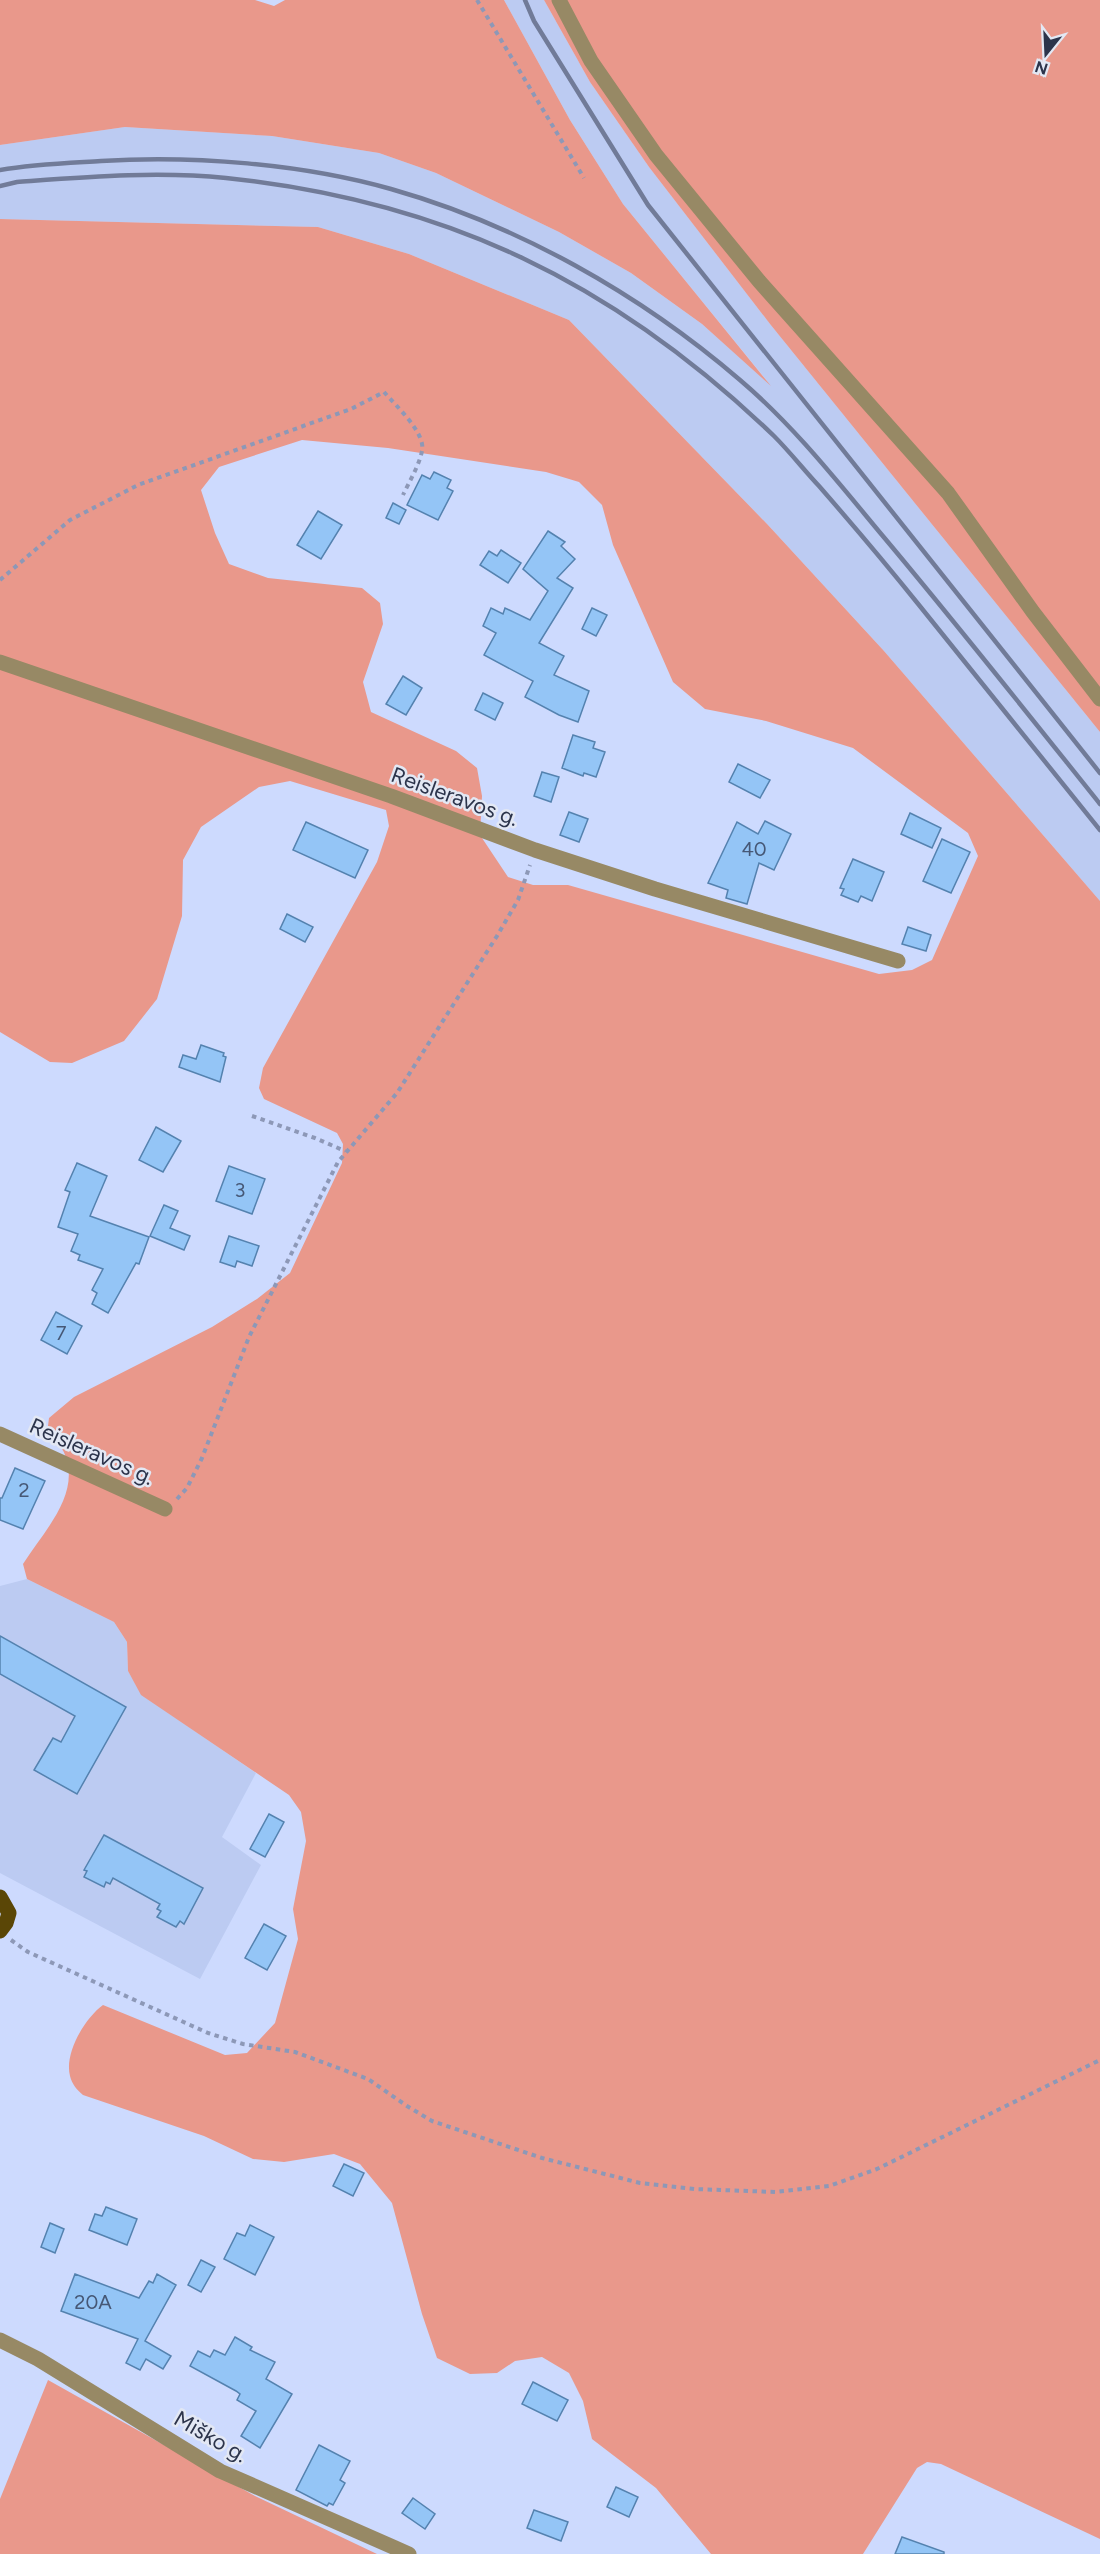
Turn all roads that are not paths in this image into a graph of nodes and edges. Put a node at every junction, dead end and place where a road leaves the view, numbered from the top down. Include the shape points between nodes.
1 (559, 0) edge
2 (0, 662) edge
3 (1100, 699) edge
4 (898, 961) dead end
5 (0, 1434) edge
6 (165, 1509) road end
7 (0, 1897) edge
8 (5, 1935) edge
9 (0, 2340) edge
10 (408, 2554) edge

1 - 3 street via 591,61 656,155 759,280 948,493
2 - 4 street, Reisleravos g. via 536,850
5 - 6 street, Reisleravos g.
7 - 8 main road via 9,1913
9 - 10 street, Miško g. via 38,2359 220,2471

